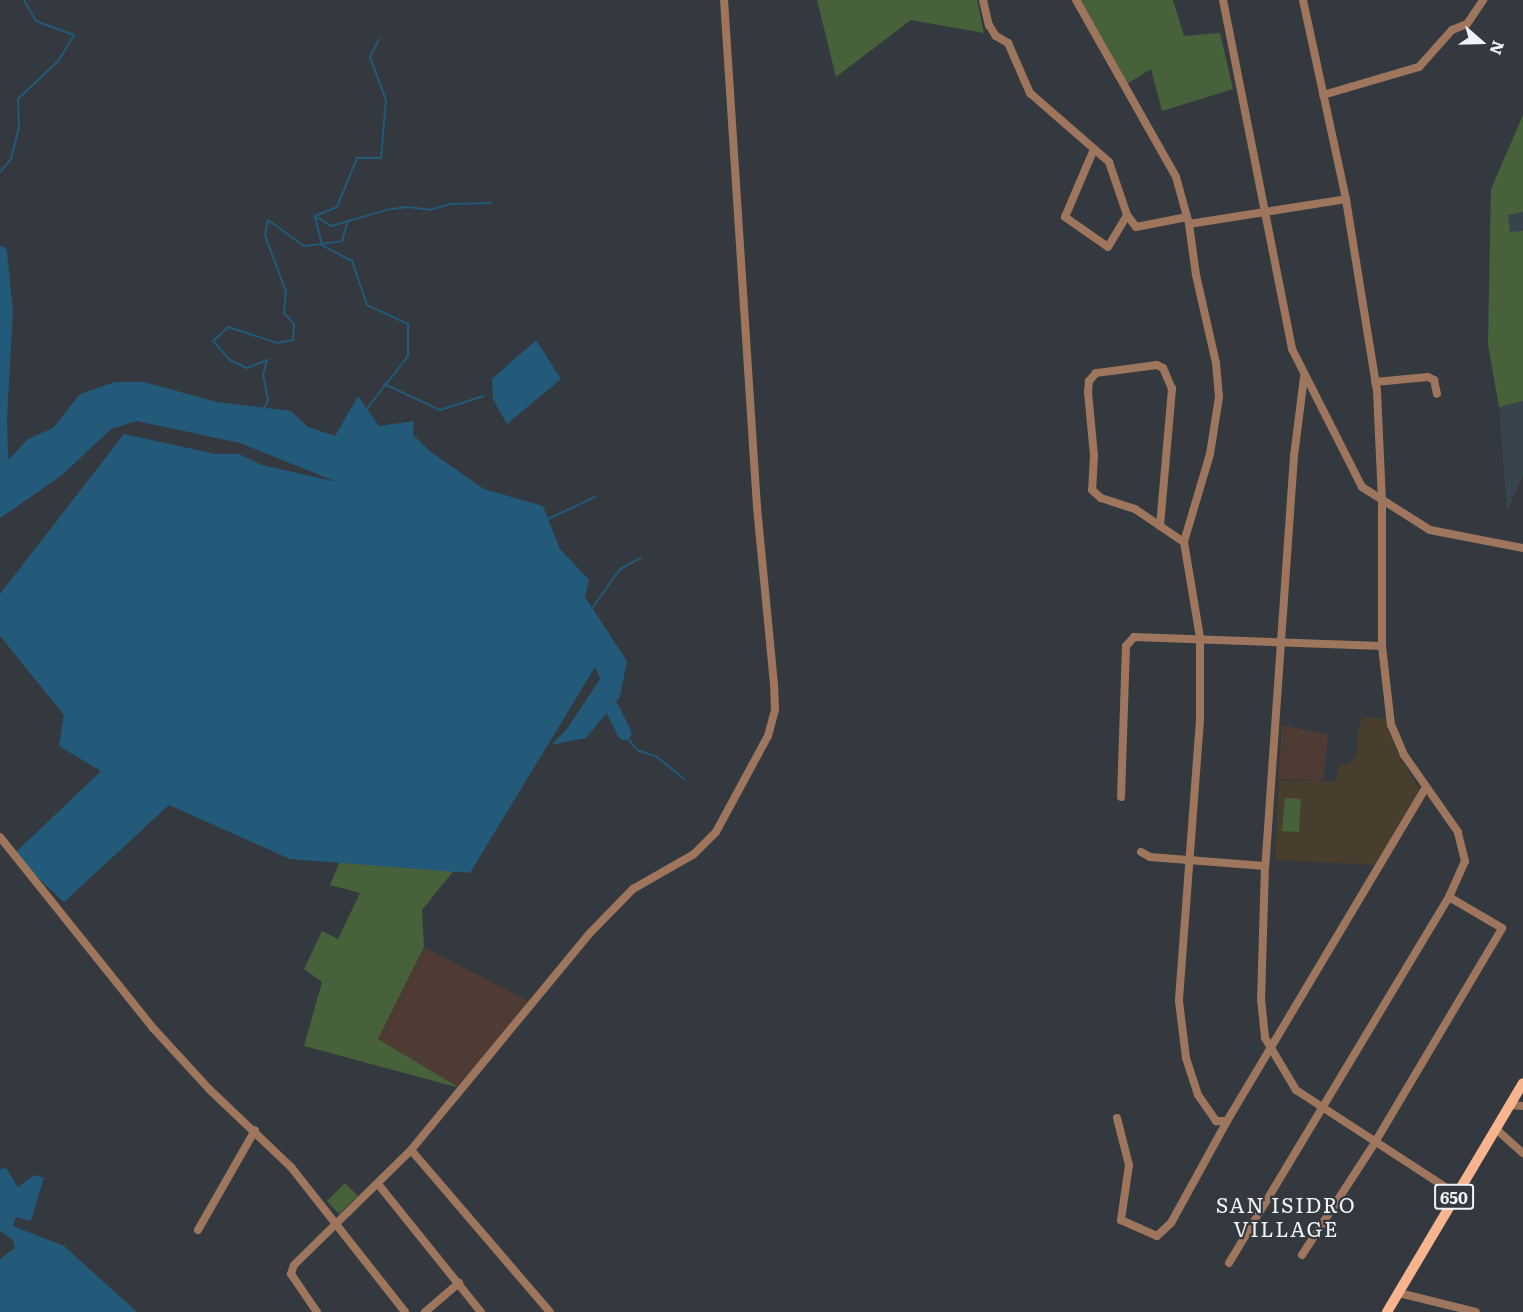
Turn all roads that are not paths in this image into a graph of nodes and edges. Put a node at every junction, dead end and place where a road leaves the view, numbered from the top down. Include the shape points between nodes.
1 (724, 0) edge
2 (983, 0) edge
3 (1076, 0) edge
4 (1223, 0) edge
5 (1303, 0) edge
6 (1483, 0) edge
7 (1323, 95) junction
8 (1094, 148) junction
9 (1346, 199) junction
10 (1266, 211) junction
11 (1127, 214) junction
12 (1188, 221) junction
13 (1304, 377) junction
14 (1375, 382) junction
15 (1437, 394) dead end
16 (1382, 501) junction
17 (1160, 526) junction
18 (1184, 542) junction
19 (1523, 548) edge
20 (1200, 638) junction
21 (1280, 641) junction
22 (1382, 646) junction
23 (1425, 789) junction
24 (1121, 797) dead end
25 (0, 837) edge
26 (1141, 852) dead end
27 (1188, 858) junction
28 (1265, 866) junction
29 (1449, 897) junction
30 (1271, 1053) junction
31 (1523, 1083) edge
32 (1510, 1105) junction
33 (1523, 1106) edge
34 (1322, 1110) junction
35 (1117, 1118) dead end
36 (1227, 1121) junction
37 (1496, 1128) junction
38 (255, 1130) junction
39 (1374, 1144) junction
40 (411, 1150) junction
41 (1523, 1153) edge
42 (378, 1184) junction
43 (1456, 1194) junction
44 (337, 1223) junction
45 (198, 1230) dead end
46 (1302, 1255) dead end
47 (1229, 1263) dead end
48 (459, 1283) junction
49 (1399, 1293) junction
50 (317, 1312) edge
51 (405, 1312) edge
52 (425, 1312) edge
53 (482, 1312) edge
54 (550, 1312) edge
55 (1387, 1312) edge
56 (1476, 1312) edge

1 - 40 street via 756,495 774,684 775,710 768,736 716,832 694,854 633,889 597,926
2 - 8 street via 989,25 1008,44 1030,93
3 - 12 street via 1171,167
4 - 10 street
5 - 7 street
6 - 7 street via 1467,24 1452,30 1419,67
7 - 9 street
8 - 11 street via 1109,162
8 - 11 street via 1065,217 1108,247
9 - 10 street
9 - 14 street
10 - 12 street
10 - 13 street via 1287,326
11 - 12 street via 1136,227
12 - 18 street via 1219,397 1210,454
13 - 16 street via 1362,487
13 - 21 street
14 - 15 street via 1428,377 1434,380
14 - 16 street
16 - 19 street via 1430,530
16 - 22 street
17 - 17 street via 1172,389 1163,368 1157,365 1096,373 1089,381 1088,392 1094,455 1092,490 1101,498 1135,509
17 - 18 street
18 - 20 street
20 - 21 street
20 - 24 street via 1143,635 1134,637 1126,646
20 - 27 street via 1200,720
21 - 22 street
21 - 28 street
22 - 23 street via 1391,725
23 - 29 street via 1463,841 1462,872
23 - 30 street
25 - 38 street via 174,1053
26 - 27 street via 1150,857
27 - 28 street
27 - 36 street via 1179,1001 1186,1058 1198,1095 1216,1121
28 - 30 street via 1261,999 1265,1038
29 - 34 street
29 - 39 street via 1502,928
30 - 34 street via 1296,1090
30 - 36 street
31 - 32 main road, 650
32 - 33 street
32 - 37 main road, 650
34 - 39 street
34 - 47 street
35 - 36 street via 1129,1165 1120,1220 1157,1236 1172,1223
37 - 41 street
37 - 43 main road, 650
38 - 44 street
38 - 45 street
39 - 43 street
39 - 46 street
40 - 42 street
40 - 54 street
42 - 44 street
42 - 48 street
43 - 49 main road, 650
44 - 50 street via 292,1269 291,1274
44 - 51 street
48 - 52 street
48 - 53 street
49 - 55 main road, 650
49 - 56 street

